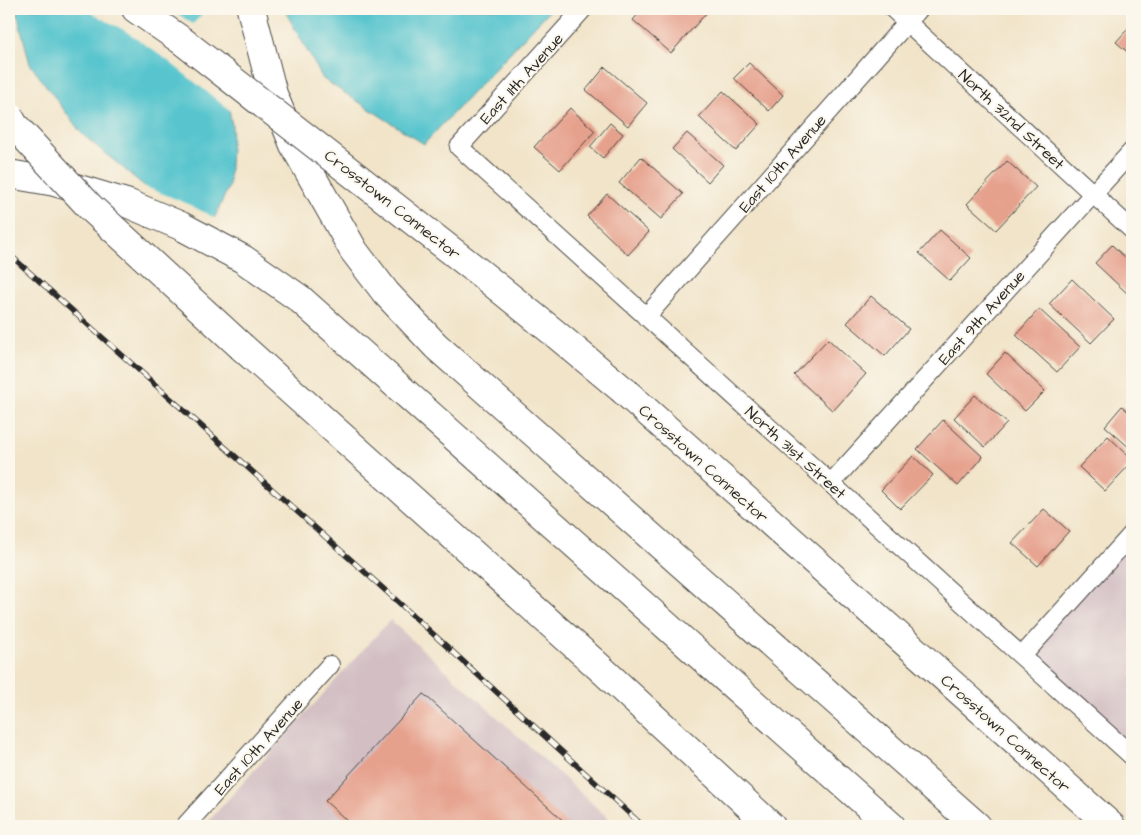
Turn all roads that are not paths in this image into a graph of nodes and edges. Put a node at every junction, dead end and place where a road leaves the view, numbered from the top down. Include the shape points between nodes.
1 (136, 9) edge
2 (251, 9) edge
3 (583, 9) edge
4 (893, 9) edge
5 (913, 15) edge
6 (9, 116) edge
7 (459, 147) joint
8 (1132, 151) edge
9 (9, 174) edge
10 (1093, 194) junction
11 (1132, 230) edge
12 (646, 317) junction
13 (830, 483) junction
14 (1132, 534) edge
15 (1022, 656) junction
16 (330, 665) dead end
17 (1132, 756) edge
18 (185, 826) edge
19 (771, 826) edge
20 (891, 826) edge
21 (977, 826) edge
22 (1111, 826) edge

1 - 22 highway, Crosstown Connector, bridge via 210,61 574,348
2 - 21 highway, Crosstown Connector via 273,94 294,145 354,252 386,293 436,346
3 - 7 street, East 11th Avenue
4 - 5 street, North 32nd Street
5 - 10 street, North 32nd Street
5 - 12 street, East 10th Avenue
6 - 19 highway, bridge via 90,207 125,241
7 - 12 street, North 31st Street
8 - 10 street, East 9th Avenue
9 - 20 highway, bridge via 55,182 137,207 243,259 300,299
10 - 11 street, North 32nd Street
10 - 13 street, East 9th Avenue
12 - 13 street, North 31st Street
13 - 15 street, North 31st Street
14 - 15 street
15 - 17 street, North 31st Street
16 - 18 street, East 10th Avenue

